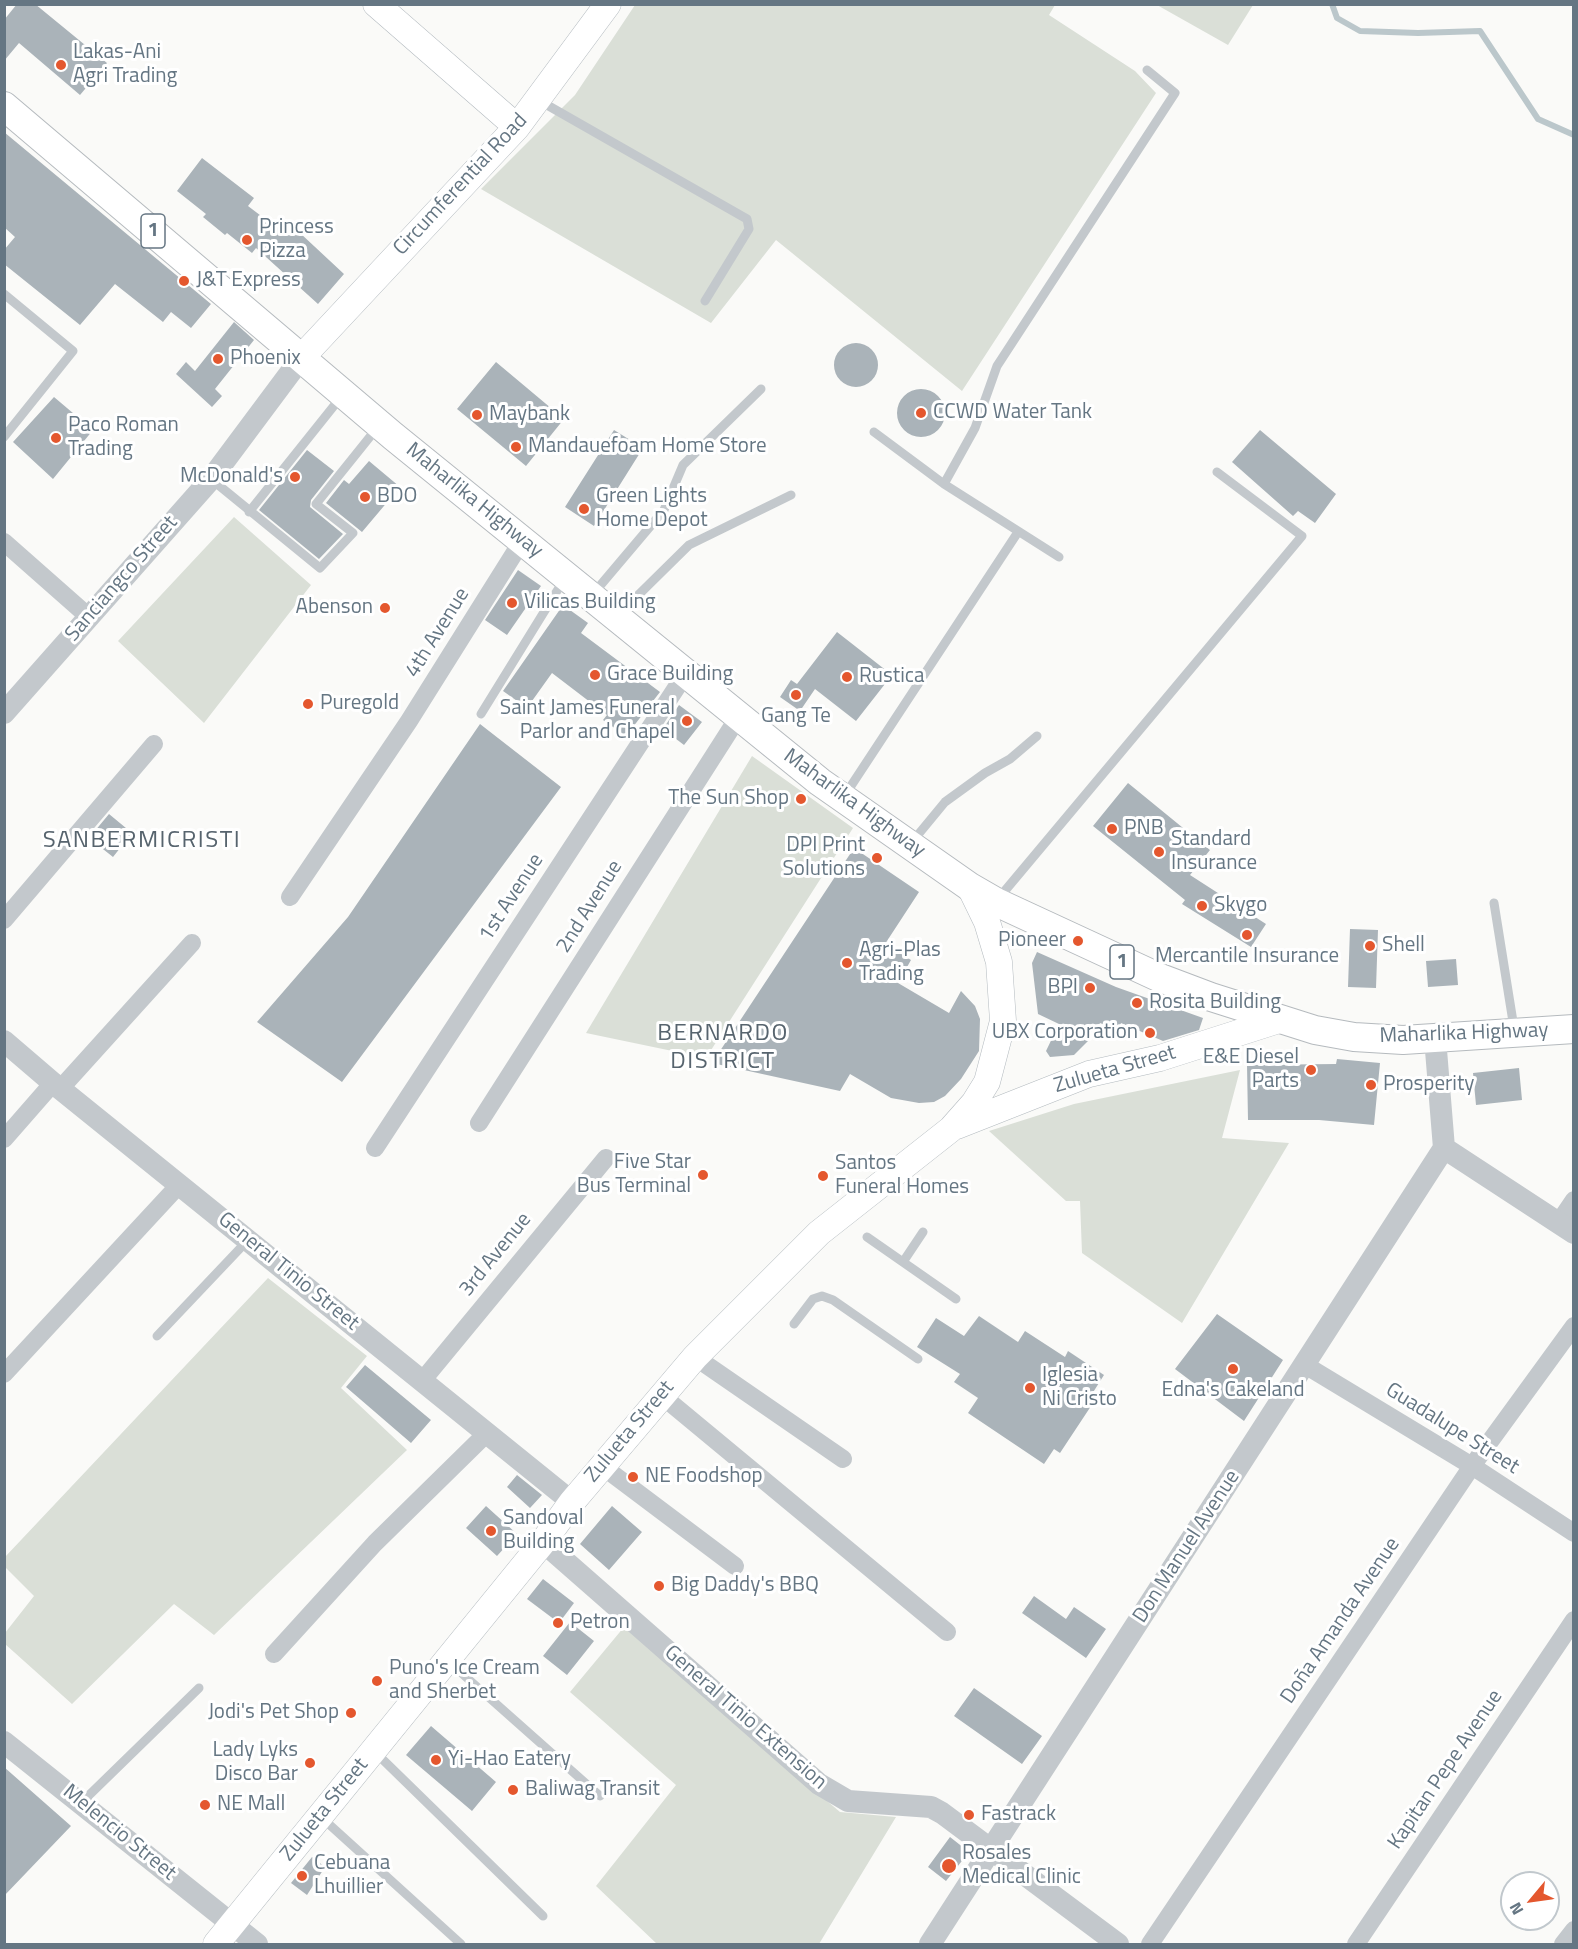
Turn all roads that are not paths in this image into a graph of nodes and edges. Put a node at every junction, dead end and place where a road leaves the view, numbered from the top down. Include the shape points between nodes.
1 (376, 4) edge
2 (608, 4) edge
3 (1147, 70) dead end
4 (538, 100) junction
5 (4, 106) edge
6 (517, 127) junction
7 (4, 294) edge
8 (705, 301) dead end
9 (302, 357) junction
10 (761, 389) dead end
11 (345, 392) junction
12 (381, 423) junction
13 (874, 432) dead end
14 (4, 437) edge
15 (1217, 472) dead end
16 (211, 478) junction
17 (944, 484) junction
18 (791, 495) dead end
19 (249, 512) junction
20 (1018, 531) junction
21 (522, 541) junction
22 (4, 542) edge
23 (1059, 557) dead end
24 (566, 575) junction
25 (592, 596) junction
26 (89, 617) junction
27 (617, 617) junction
28 (686, 673) junction
29 (4, 713) edge
30 (481, 714) dead end
31 (739, 716) junction
32 (1037, 736) dead end
33 (154, 744) dead end
34 (843, 798) junction
35 (909, 846) junction
36 (970, 886) junction
37 (290, 897) dead end
38 (996, 902) junction
39 (1494, 903) dead end
40 (4, 920) edge
41 (192, 943) dead end
42 (1282, 1019) junction
43 (1574, 1029) edge
44 (1515, 1034) junction
45 (1435, 1038) junction
46 (4, 1041) edge
47 (56, 1086) junction
48 (480, 1123) dead end
49 (951, 1129) junction
50 (4, 1139) edge
51 (375, 1148) dead end
52 (1444, 1148) junction
53 (606, 1158) dead end
54 (179, 1185) junction
55 (1574, 1200) edge
56 (1566, 1228) edge
57 (922, 1232) dead end
58 (867, 1237) dead end
59 (249, 1239) junction
60 (903, 1262) junction
61 (956, 1299) dead end
62 (794, 1324) dead end
63 (1574, 1326) edge
64 (157, 1336) dead end
65 (695, 1357) junction
66 (918, 1359) dead end
67 (1305, 1365) junction
68 (4, 1374) edge
69 (422, 1381) junction
70 (661, 1395) junction
71 (486, 1434) junction
72 (843, 1459) dead end
73 (602, 1466) junction
74 (1472, 1466) junction
75 (572, 1502) junction
76 (1574, 1533) edge
77 (543, 1542) junction
78 (735, 1566) dead end
79 (1574, 1620) edge
80 (947, 1632) dead end
81 (274, 1654) dead end
82 (447, 1660) junction
83 (199, 1688) dead end
84 (4, 1742) edge
85 (373, 1750) junction
86 (600, 1796) dead end
87 (81, 1803) junction
88 (320, 1816) junction
89 (990, 1851) junction
90 (543, 1916) dead end
91 (233, 1924) junction
92 (1574, 1930) edge
93 (216, 1944) edge
94 (257, 1944) edge
95 (461, 1944) edge
96 (930, 1944) edge
97 (1118, 1944) edge
98 (1149, 1944) edge
99 (1356, 1944) edge
100 (1563, 1944) edge

1 - 6 main road
2 - 4 main road, Circumferential Road
3 - 17 lane via 1175,93 997,366 975,428
4 - 6 main road, Circumferential Road
4 - 8 lane via 747,219 749,229
5 - 9 main road, Maharlika Highway / 1
6 - 9 main road, Circumferential Road
7 - 14 lane via 74,351
9 - 11 main road, Maharlika Highway / 1
9 - 16 street, Sanciangco Street
10 - 25 lane via 683,465 664,510
11 - 12 main road, Maharlika Highway / 1
11 - 19 lane
12 - 19 lane via 316,504 353,533 320,568
12 - 21 main road, Maharlika Highway / 1
13 - 17 lane
15 - 38 lane via 1302,536
16 - 19 lane
16 - 26 street, Sanciangco Street
17 - 20 lane
18 - 27 lane via 689,544
20 - 23 lane
20 - 34 lane
21 - 24 main road, Maharlika Highway / 1
21 - 37 street, 4th Avenue via 409,721
22 - 26 street
24 - 25 main road, Maharlika Highway / 1
24 - 30 lane
25 - 27 main road, Maharlika Highway / 1
26 - 29 street, Sanciangco Street
27 - 28 main road, Maharlika Highway / 1
28 - 31 main road, Maharlika Highway / 1
28 - 51 street, 1st Avenue
31 - 34 main road, Maharlika Highway / 1
31 - 48 street, 2nd Avenue
32 - 35 lane via 945,802
33 - 40 street
34 - 35 main road, Maharlika Highway / 1
35 - 36 main road, Maharlika Highway / 1
36 - 38 main road, Maharlika Highway / 1
36 - 49 main road, Zulueta Street via 987,922 999,962 1003,1021 987,1082
38 - 42 main road, Maharlika Highway / 1 via 1158,977 1210,998
39 - 44 lane
41 - 47 street
42 - 45 main road, Maharlika Highway / 1 via 1315,1030 1354,1036
42 - 49 main road, Zulueta Street via 1229,1038 1089,1074
43 - 44 main road, Maharlika Highway / 1
44 - 45 main road, Maharlika Highway / 1
45 - 52 street
46 - 47 street, General Tinio Street
47 - 50 street
47 - 54 street, General Tinio Street
49 - 65 main road, Zulueta Street via 819,1233
52 - 56 street
52 - 67 street, Don Manuel Avenue
53 - 69 street, 3rd Avenue
54 - 59 street, General Tinio Street
54 - 68 street
55 - 56 street
57 - 60 lane
58 - 60 lane
59 - 64 lane
59 - 69 street, General Tinio Street
60 - 61 lane
62 - 66 lane via 813,1299 822,1296
63 - 74 street, Doña Amanda Avenue
65 - 70 main road, Zulueta Street
65 - 72 street
67 - 74 street, Guadalupe Street
67 - 89 street, Don Manuel Avenue
69 - 71 street, General Tinio Street
70 - 73 main road, Zulueta Street
70 - 80 street
71 - 75 street, General Tinio Street
71 - 81 street via 375,1543
73 - 75 main road, Zulueta Street
73 - 78 street
74 - 76 street, Guadalupe Street
74 - 98 street, Doña Amanda Avenue
75 - 77 main road, Zulueta Street
77 - 82 main road, Zulueta Street
77 - 89 street, General Tinio Extension via 819,1784 848,1801 931,1807
79 - 99 street, Kapitan Pepe Avenue
82 - 85 main road, Zulueta Street
82 - 86 lane
83 - 87 lane
84 - 87 street, Melencio Street
85 - 88 main road, Zulueta Street
85 - 90 lane
87 - 91 street, Melencio Street
88 - 91 main road, Zulueta Street
88 - 95 lane
89 - 96 street, Don Manuel Avenue
89 - 97 street, General Tinio Extension
91 - 93 main road, Zulueta Street
91 - 94 street, Melencio Street
92 - 100 street

